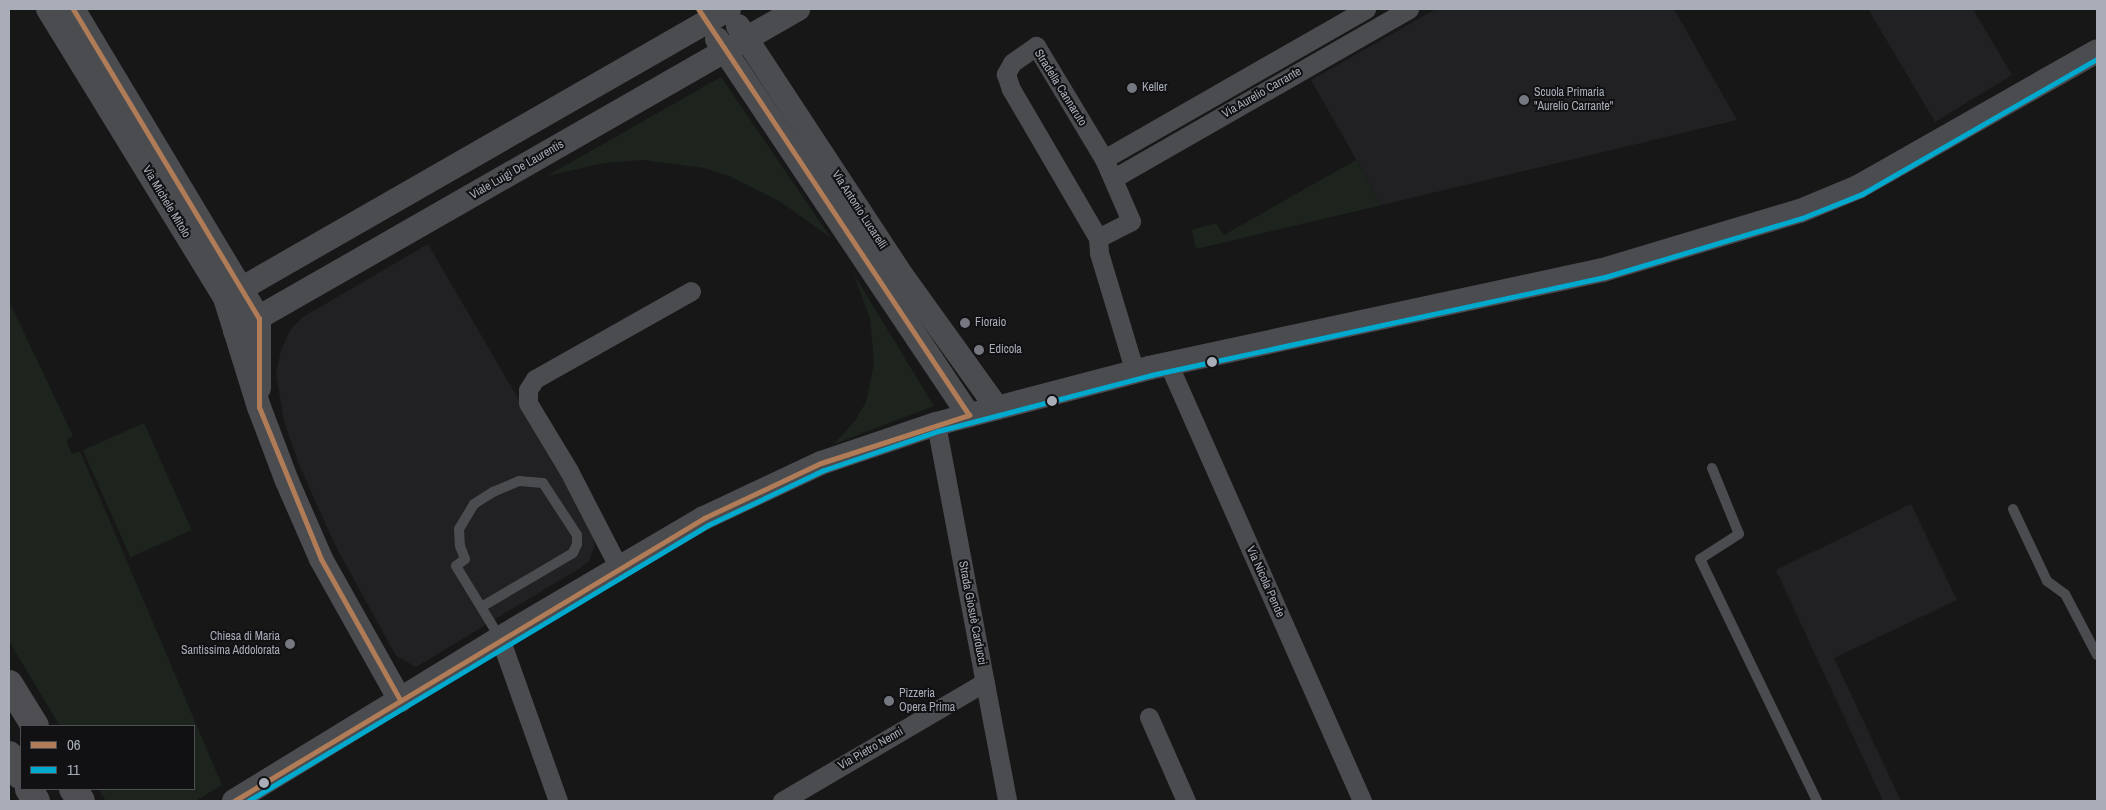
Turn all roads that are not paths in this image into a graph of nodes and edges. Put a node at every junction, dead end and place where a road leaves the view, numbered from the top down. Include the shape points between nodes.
1 (48, 9) edge
2 (73, 9) edge
3 (728, 9) edge
4 (798, 9) edge
5 (1366, 9) edge
6 (1410, 9) edge
7 (702, 15) edge
8 (746, 38) junction
9 (724, 50) junction
10 (2097, 51) edge
11 (1104, 159) junction
12 (1114, 178) junction
13 (1098, 238) junction
14 (691, 291) dead end
15 (234, 293) junction
16 (259, 318) junction
17 (235, 331) junction
18 (1168, 363) junction
19 (1135, 372) junction
20 (259, 407) junction
21 (997, 408) junction
22 (969, 415) junction
23 (936, 424) junction
24 (1712, 468) dead end
25 (2013, 509) dead end
26 (619, 568) junction
27 (483, 606) junction
28 (500, 638) junction
29 (2097, 655) edge
30 (985, 682) junction
31 (9, 684) edge
32 (400, 700) junction
33 (1149, 717) dead end
34 (34, 725) edge
35 (9, 755) edge
36 (20, 774) edge
37 (30, 790) edge
38 (74, 790) edge
39 (36, 801) edge
40 (81, 801) edge
41 (234, 801) edge
42 (558, 801) edge
43 (782, 801) edge
44 (1007, 801) edge
45 (1186, 801) edge
46 (1362, 801) edge
47 (1817, 801) edge

1 - 15 street, Via Michele Mitolo
2 - 15 street, Via Michele Mitolo
3 - 7 street
3 - 8 street, Via Antonio Lucarelli
4 - 8 street, Viale Luigi De Laurentis
5 - 11 street, Via Aurelio Carrante
6 - 12 street, Via Aurelio Carrante
7 - 9 street, Via Antonio Lucarelli
7 - 15 street
8 - 9 street, Viale Luigi De Laurentis
8 - 21 street, Via Antonio Lucarelli via 898,270
9 - 16 street, Viale Luigi De Laurentis
9 - 22 street, Via Antonio Lucarelli
10 - 18 street via 1858,188 1800,211 1603,270
11 - 12 street, Stradella Cannaruto
11 - 13 street, Stradella Cannaruto via 1036,46 1012,64 1006,74 1011,88
12 - 13 street, Stradella Cannaruto via 1131,221
13 - 19 street, Stradella Cannaruto via 1099,253
14 - 26 street via 535,379 528,390 528,403 569,471
15 - 16 street, Via Michele Mitolo
15 - 17 street, Via Michele Mitolo
16 - 17 street, Viale Luigi De Laurentis
16 - 20 street, Via Michele Mitolo
17 - 20 street, Via Michele Mitolo
18 - 19 street
18 - 46 street, Via Nicola Pende
19 - 21 street
20 - 32 street, Via Michele Mitolo via 322,559
21 - 22 street
22 - 23 street
23 - 26 street via 821,463 704,518
23 - 30 street, Strada Giosuè Carducci
24 - 47 lane via 1739,534 1700,559
25 - 29 lane via 2047,581 2065,594
26 - 28 street
27 - 27 lane via 573,553 577,536 548,487 536,480 519,481 474,504 459,529 465,559 456,566
27 - 28 lane
28 - 32 street
28 - 42 street
30 - 43 street, Via Pietro Nenni
30 - 44 street, Strada Giosuè Carducci
31 - 34 highway
32 - 41 street
33 - 45 street
35 - 36 highway
37 - 39 highway
38 - 40 highway

